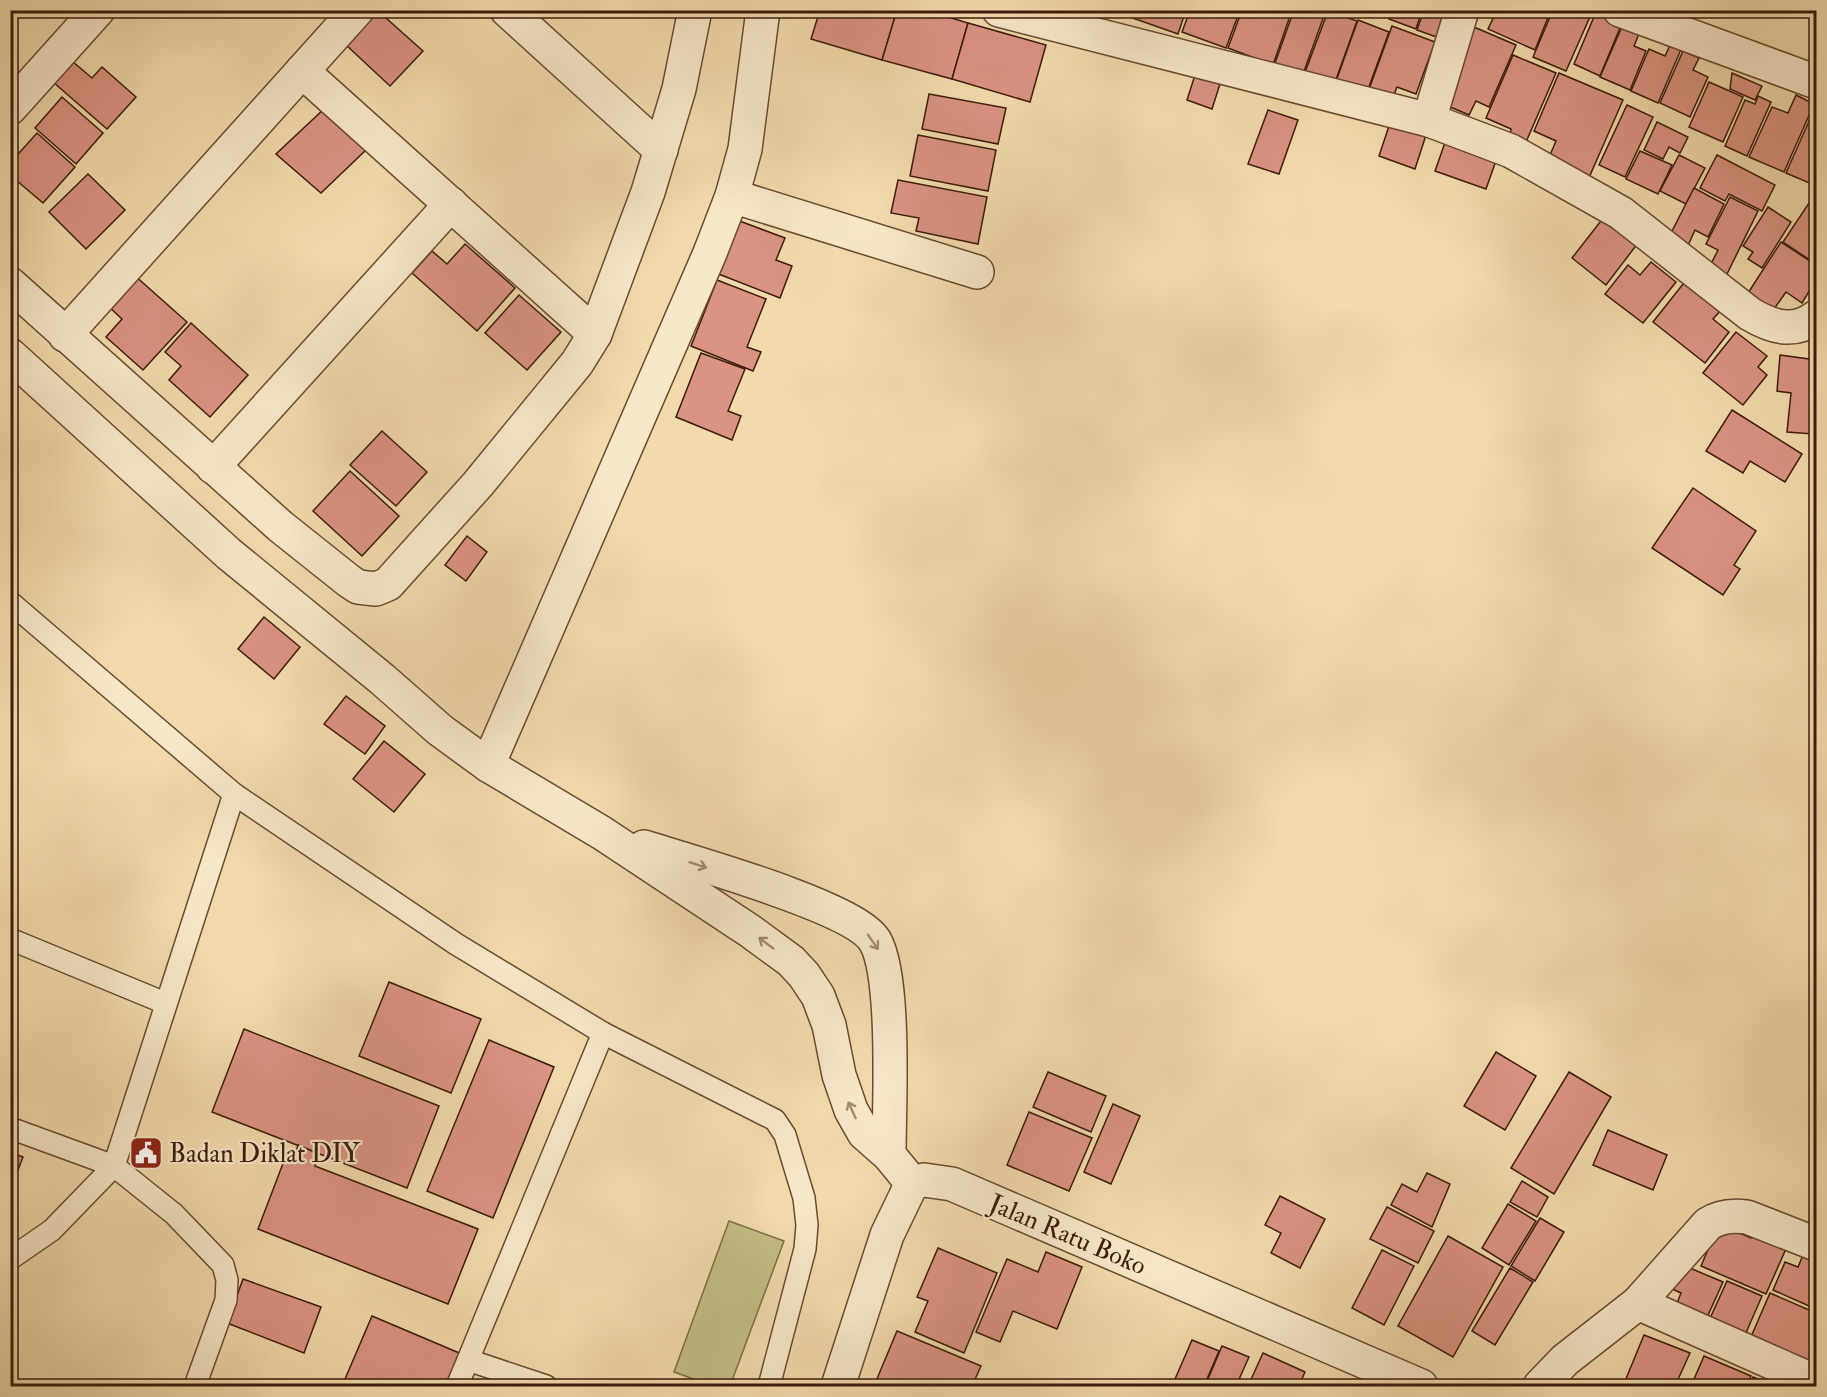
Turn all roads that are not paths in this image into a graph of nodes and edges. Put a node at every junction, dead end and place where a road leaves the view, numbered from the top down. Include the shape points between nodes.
1 (98, 10) edge
2 (357, 10) edge
3 (507, 10) edge
4 (695, 10) edge
5 (763, 10) edge
6 (999, 10) edge
7 (1462, 10) edge
8 (1620, 10) edge
9 (1113, 24) edge
10 (302, 71) junction
11 (1816, 82) edge
12 (10, 108) edge
13 (1429, 120) junction
14 (661, 150) junction
15 (732, 196) junction
16 (451, 204) junction
17 (977, 272) dead end
18 (10, 284) edge
19 (1816, 317) edge
20 (595, 334) junction
21 (65, 335) junction
22 (10, 355) edge
23 (213, 466) junction
24 (10, 602) edge
25 (488, 765) junction
26 (234, 794) junction
27 (602, 833) junction
28 (10, 939) edge
29 (165, 1003) junction
30 (603, 1032) junction
31 (10, 1128) edge
32 (889, 1155) junction
33 (114, 1166) junction
34 (912, 1183) junction
35 (1816, 1244) edge
36 (10, 1259) edge
37 (1638, 1303) junction
38 (468, 1360) junction
39 (1816, 1382) edge
40 (195, 1386) edge
41 (457, 1386) edge
42 (546, 1386) edge
43 (769, 1386) edge
44 (838, 1386) edge
45 (1421, 1386) edge
46 (1540, 1386) edge

1 - 12 street
2 - 10 street
3 - 14 street
4 - 14 street via 679,89
5 - 15 street via 745,149
6 - 9 street
7 - 13 street
8 - 11 street
9 - 13 street
10 - 16 street
10 - 21 street
13 - 19 street via 1511,151 1621,213 1764,322 1784,328 1807,324
14 - 20 street
15 - 17 street
15 - 25 street
16 - 20 street
16 - 23 street
18 - 21 street
20 - 23 street via 578,363 478,484 408,565 388,584 376,589 358,587 348,581
21 - 23 street
22 - 25 street via 229,554 440,730
24 - 26 lane
25 - 27 street
26 - 29 lane
26 - 30 lane via 447,939
32 -> 27 street via 864,1133 851,1110 829,1025 818,996 804,975 750,931
27 -> 32 street via 825,907 854,922 874,939 881,953 887,997
28 - 29 lane
29 - 33 lane
30 - 38 lane
30 - 43 lane via 775,1120 785,1135 804,1198 807,1226 805,1249
31 - 33 lane
32 - 34 street
33 - 36 lane via 51,1230
33 - 40 lane via 174,1214 223,1265 226,1300
34 - 44 street via 887,1234
34 - 45 street, Jalan Ratu Boko via 924,1180 952,1184
35 - 37 street via 1747,1218 1717,1218
37 - 39 street
37 - 46 street via 1565,1360
38 - 41 lane
38 - 42 lane

